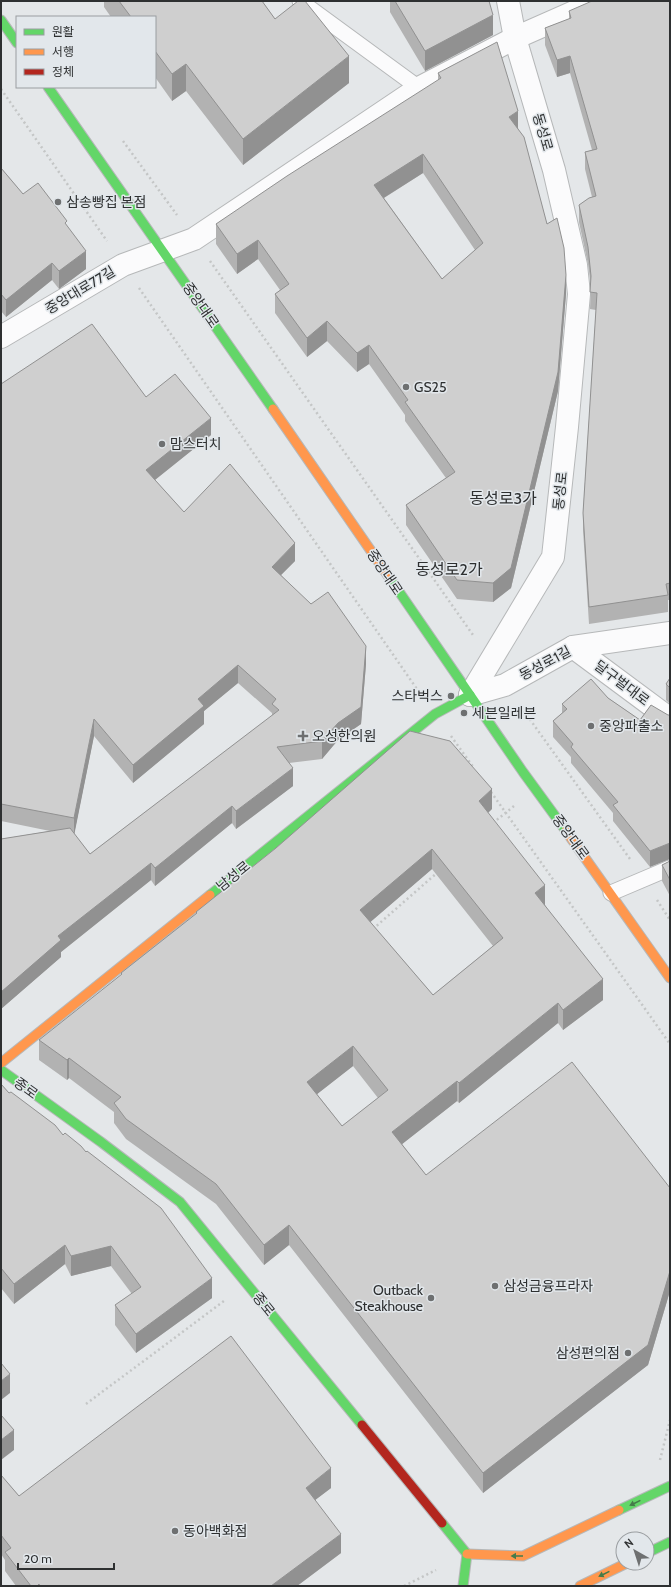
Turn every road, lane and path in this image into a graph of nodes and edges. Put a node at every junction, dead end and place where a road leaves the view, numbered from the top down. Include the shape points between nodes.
1 (300, 1) edge
2 (508, 1) edge
3 (599, 1) edge
4 (1, 20) edge
5 (515, 38) junction
6 (16, 42) edge
7 (49, 88) edge
8 (419, 88) junction
9 (1, 89) edge
10 (120, 138) dead end
11 (194, 239) junction
12 (162, 250) junction
13 (123, 265) junction
14 (1, 337) edge
15 (670, 633) edge
16 (573, 647) junction
17 (491, 660) junction
18 (505, 685) junction
19 (470, 695) junction
20 (435, 714) junction
21 (670, 719) edge
22 (474, 769) edge
23 (488, 788) edge
24 (537, 790) junction
25 (505, 812) junction
26 (488, 828) edge
27 (670, 868) edge
28 (440, 870) edge
29 (644, 880) junction
30 (611, 893) junction
31 (670, 920) edge
32 (369, 932) edge
33 (670, 978) edge
34 (670, 1044) edge
35 (1, 1063) edge
36 (1, 1070) edge
37 (247, 1284) junction
38 (86, 1404) dead end
39 (670, 1486) edge
40 (670, 1542) edge
41 (655, 1549) edge
42 (467, 1554) junction
43 (615, 1569) edge
44 (463, 1586) edge
45 (580, 1586) edge

1 - 8 lane
2 - 5 street, 동성로
3 - 5 street
4 - 6 main road
5 - 8 street
5 - 17 street, 동성로 via 554,170 576,265 578,294 553,557
7 - 12 main road, 중앙대로
8 - 11 street
9 - 13 path
10 - 11 path
11 - 12 street
11 - 17 path
12 - 13 street, 중앙대로77길
12 - 19 main road, 중앙대로
13 - 14 street, 중앙대로77길
13 - 20 path
15 - 16 street, 동성로1길
16 - 18 street, 동성로1길
16 - 21 street, 달구벌대로
17 - 19 street, 동성로
18 - 19 street, 동성로1길
18 - 29 path
19 - 20 main road, 남성로
19 - 24 main road, 중앙대로
20 - 22 path
20 - 35 main road, 남성로
23 - 25 path
24 - 25 path
24 - 30 main road, 중앙대로
25 - 26 path
25 - 34 path
27 - 29 lane
28 - 32 path
29 - 30 lane
29 - 31 path
30 - 33 main road, 중앙대로
36 - 37 main road, 종로 via 180,1202
37 - 38 path
37 - 42 main road, 종로
39 -> 42 main road via 523,1556
40 - 41 main road
42 - 44 main road
43 -> 45 main road

